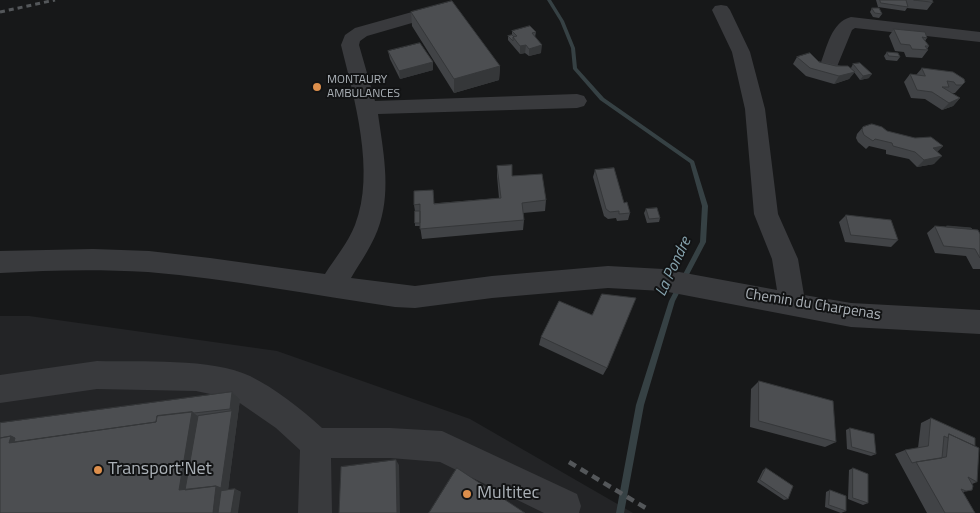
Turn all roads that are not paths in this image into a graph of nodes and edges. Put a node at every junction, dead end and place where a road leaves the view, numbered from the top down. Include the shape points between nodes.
1 (437, 10) edge
2 (721, 10) dead end
3 (980, 37) edge
4 (829, 64) edge
5 (577, 102) dead end
6 (367, 108) junction
7 (0, 262) edge
8 (332, 286) junction
9 (793, 304) junction
10 (980, 322) edge
11 (0, 388) edge
12 (316, 443) junction
13 (565, 506) dead end
14 (315, 513) edge

1 - 6 street via 361,32 351,39
2 - 9 street via 741,52 755,109 766,214 785,259
3 - 4 street via 851,22 844,26
5 - 6 street
6 - 8 street via 375,190 373,206 368,225
7 - 8 street, Chemin du Charpenas via 72,259 147,262
8 - 9 street, Chemin du Charpenas via 415,297 574,278 608,277 662,280
9 - 10 street, Chemin du Charpenas via 870,317
11 - 12 street via 97,375 196,377 240,386 287,417
12 - 13 street via 442,447
12 - 14 street

